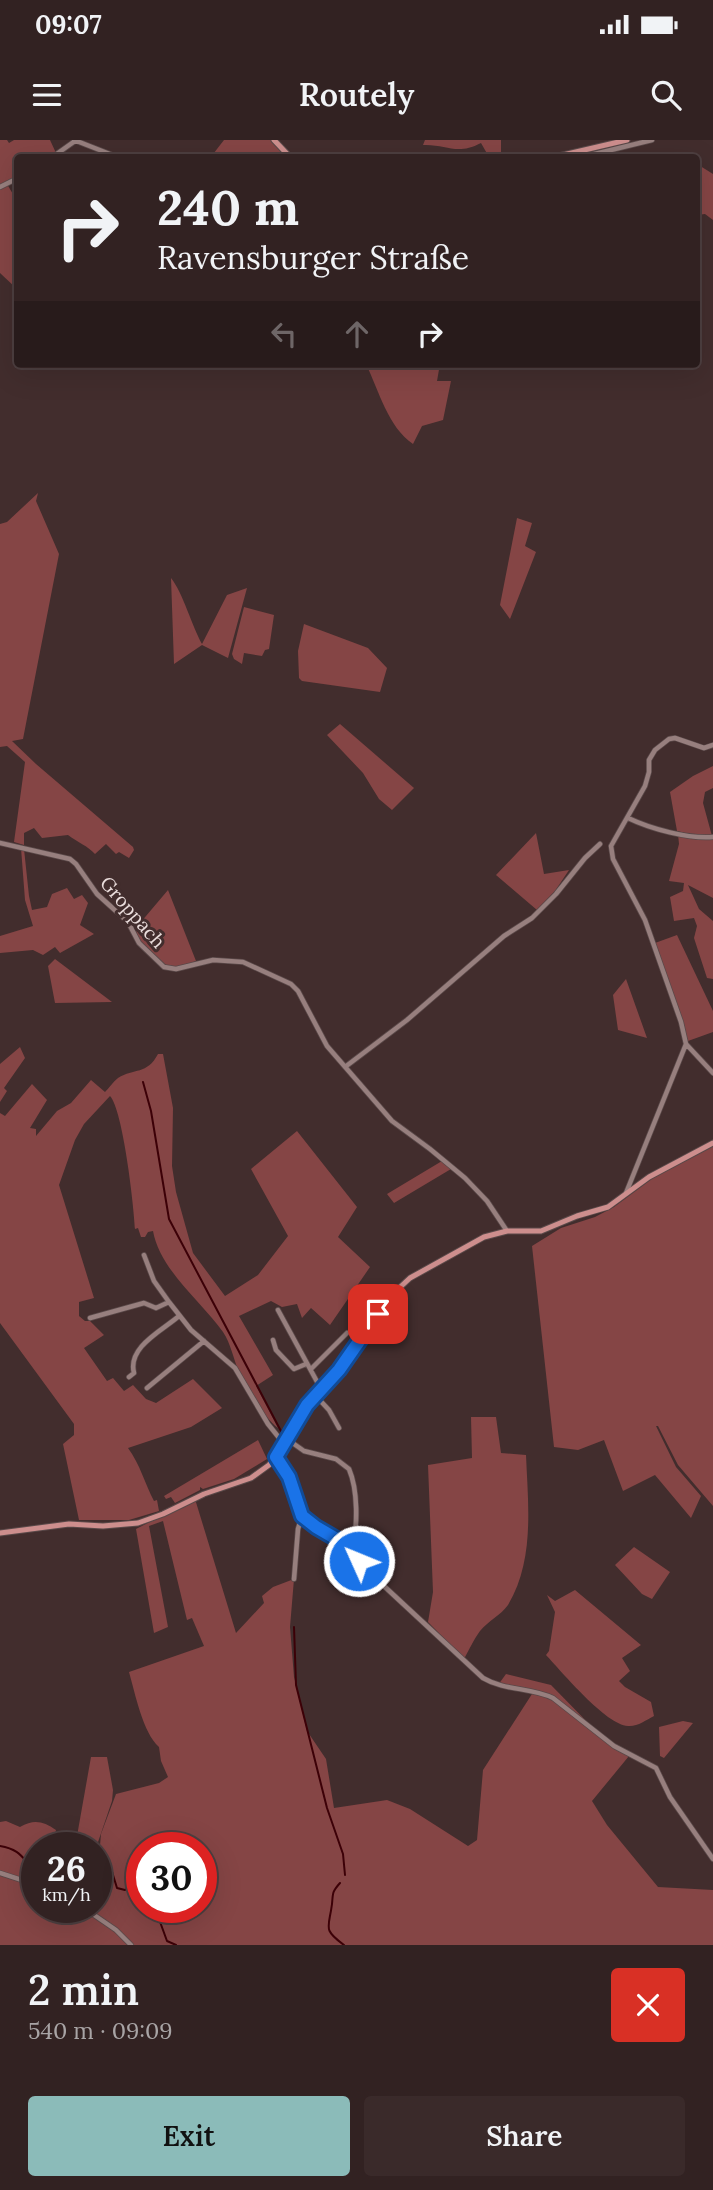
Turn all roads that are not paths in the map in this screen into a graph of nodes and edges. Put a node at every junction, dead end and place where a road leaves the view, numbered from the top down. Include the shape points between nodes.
1 (274, 140) edge
2 (627, 140) edge
3 (652, 140) edge
4 (75, 141) edge
5 (57, 154) edge
6 (109, 154) edge
7 (287, 154) edge
8 (567, 154) edge
9 (594, 154) edge
10 (713, 745) edge
11 (628, 818) junction
12 (713, 837) edge
13 (0, 843) edge
14 (600, 844) dead end
15 (686, 1044) junction
16 (345, 1067) junction
17 (713, 1073) edge
18 (713, 1143) edge
19 (626, 1194) junction
20 (507, 1231) junction
21 (144, 1255) dead end
22 (169, 1302) junction
23 (278, 1310) dead end
24 (179, 1315) junction
25 (90, 1318) dead end
26 (347, 1332) dead end
27 (273, 1340) dead end
28 (204, 1341) junction
29 (306, 1364) junction
30 (311, 1369) junction
31 (129, 1377) dead end
32 (147, 1388) dead end
33 (321, 1389) junction
34 (316, 1395) junction
35 (339, 1428) dead end
36 (285, 1442) junction
37 (276, 1457) junction
38 (302, 1516) junction
39 (0, 1533) edge
40 (352, 1548) junction
41 (294, 1578) dead end
42 (713, 1859) edge
43 (0, 1873) edge
44 (21, 1880) edge
45 (106, 1923) edge
46 (131, 1945) edge

1 - 7 main road
2 - 8 main road
3 - 9 street
4 - 5 street
4 - 6 street
10 - 11 street via 704,748 675,738 662,744 649,760 645,786
11 - 12 street via 659,830
11 - 15 street via 611,852 645,920
13 - 16 street, Groppach via 70,859 164,967 176,969 225,959 261,968 291,984 327,1046
14 - 16 street via 532,918
15 - 17 street
15 - 19 street
16 - 20 street via 392,1121 465,1178
18 - 19 main road
19 - 20 main road via 608,1207 551,1228 530,1233
20 - 33 main road via 484,1237 410,1278
21 - 22 street
22 - 24 street
22 - 25 street via 156,1308 144,1303
23 - 29 street
24 - 28 street
24 - 31 street via 142,1345
26 - 30 street
27 - 29 street via 294,1369
28 - 32 street
28 - 36 street via 235,1368 268,1424
29 - 30 street
30 - 33 street
33 - 34 main road
34 - 35 street
34 - 36 main road
36 - 37 main road
36 - 40 street via 335,1459 349,1469 355,1502
37 - 38 street via 289,1477
37 - 39 main road via 251,1478 138,1523 69,1524
38 - 40 street
38 - 41 street
40 - 42 street via 359,1561 483,1678 505,1688 553,1698 608,1742 656,1768 670,1797
43 - 44 street
45 - 46 street

